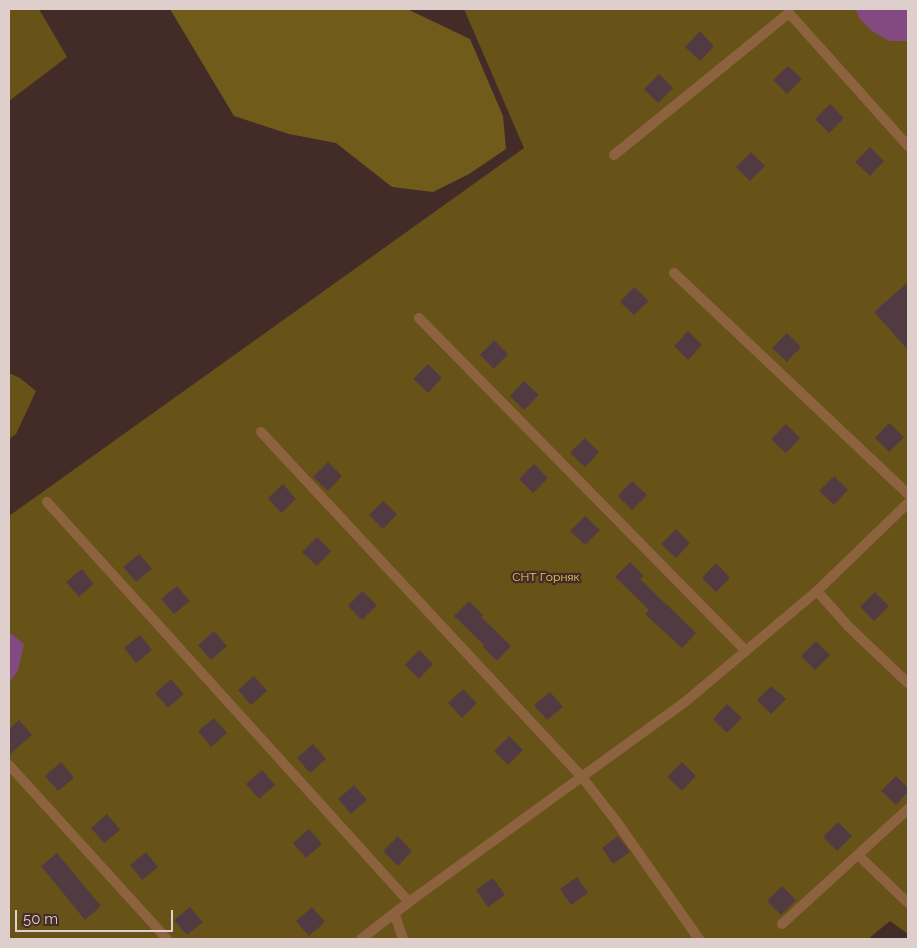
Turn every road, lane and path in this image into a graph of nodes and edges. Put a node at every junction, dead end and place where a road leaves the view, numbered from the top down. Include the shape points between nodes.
1 (908, 146) edge
2 (614, 155) dead end
3 (674, 273) dead end
4 (419, 318) dead end
5 (261, 432) dead end
6 (908, 494) edge
7 (47, 502) dead end
8 (908, 503) edge
9 (818, 591) junction
10 (746, 651) junction
11 (908, 683) edge
12 (9, 764) edge
13 (582, 777) junction
14 (908, 809) edge
15 (858, 855) junction
16 (408, 902) junction
17 (908, 903) edge
18 (395, 915) junction
19 (782, 924) dead end
20 (167, 939) edge
21 (361, 939) edge
22 (402, 939) edge
23 (699, 939) edge

1 - 2 street via 790,13
3 - 6 street
4 - 10 street
5 - 13 street
7 - 16 street
8 - 9 street
9 - 10 street
9 - 11 street via 848,626
10 - 13 street via 685,702
12 - 20 street
13 - 16 street
13 - 23 street
14 - 15 street
15 - 17 street
15 - 19 street
16 - 18 street
18 - 21 street
18 - 22 street

